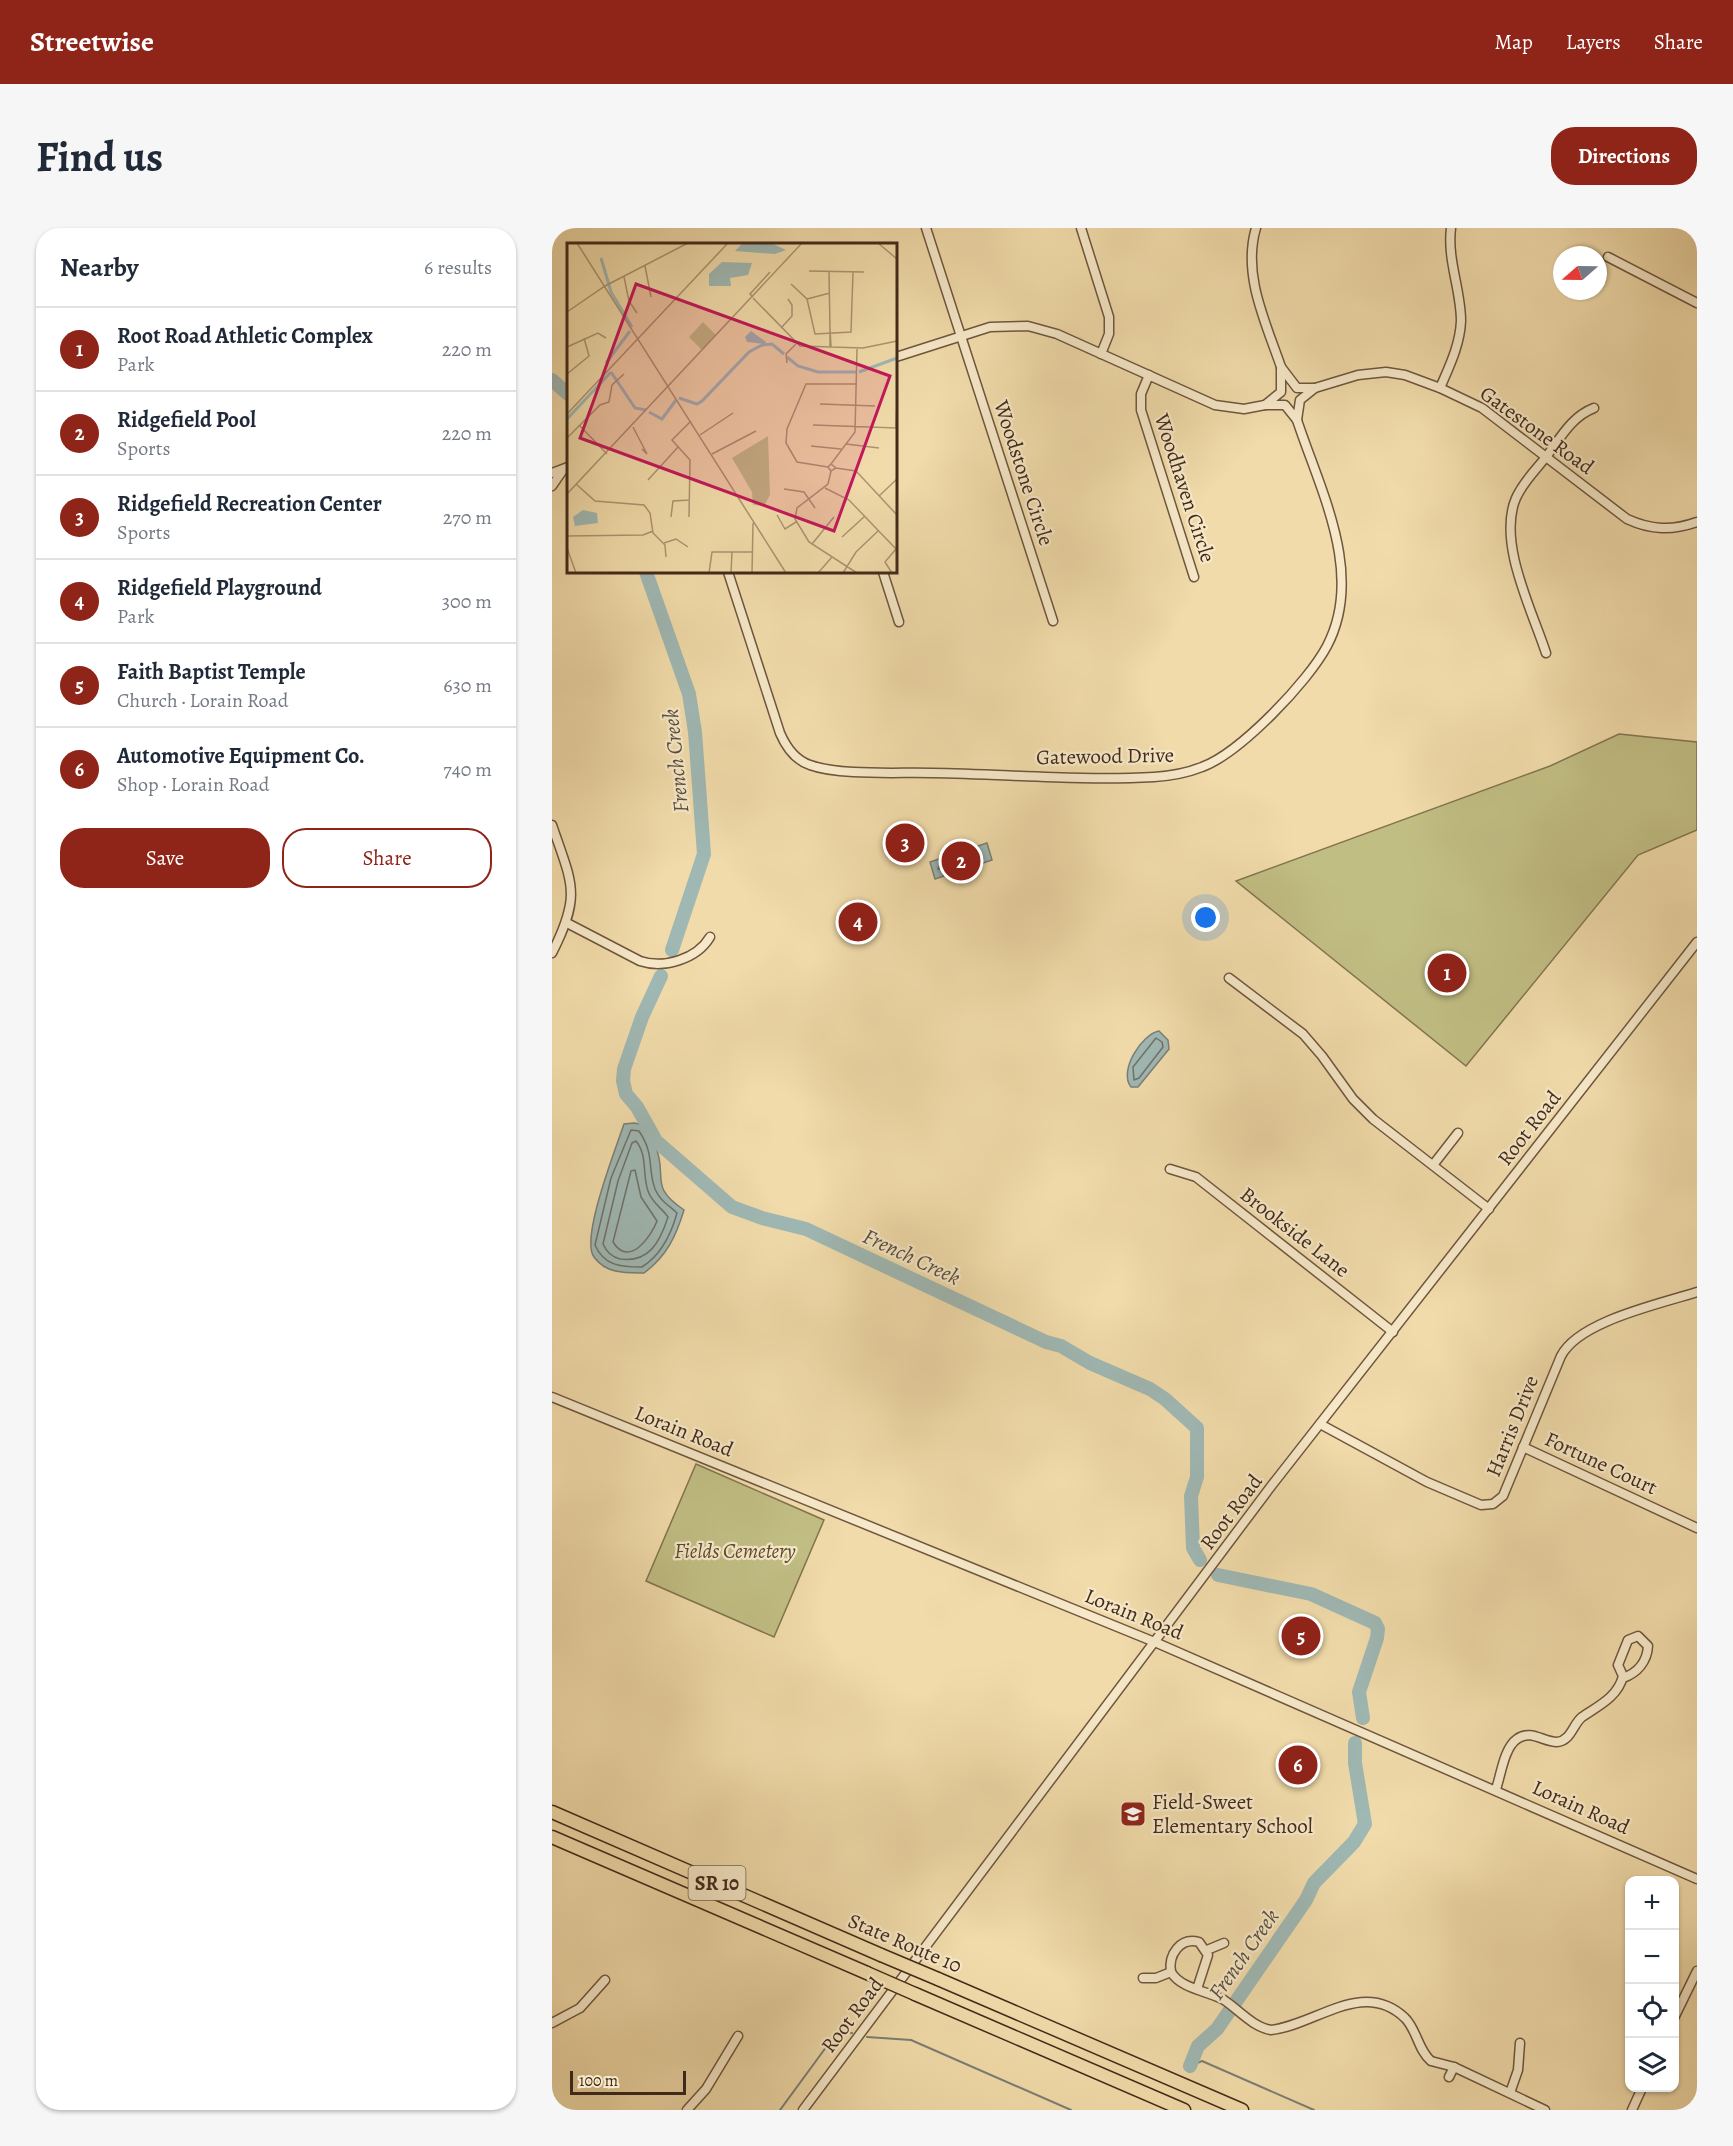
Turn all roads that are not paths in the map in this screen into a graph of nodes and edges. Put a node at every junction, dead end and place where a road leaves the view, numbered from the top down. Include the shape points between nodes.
1 (926, 228) edge
2 (1081, 228) edge
3 (1256, 228) edge
4 (1451, 228) edge
5 (1608, 257) dead end
6 (1697, 303) edge
7 (961, 336) junction
8 (1101, 354) junction
9 (897, 357) edge
10 (1281, 367) junction
11 (1149, 375) junction
12 (1297, 388) junction
13 (1315, 388) junction
14 (1440, 388) junction
15 (1281, 392) junction
16 (1300, 400) junction
17 (1265, 405) junction
18 (1286, 405) junction
19 (1594, 408) dead end
20 (1297, 420) junction
21 (1545, 457) junction
22 (566, 469) edge
23 (552, 472) edge
24 (552, 486) edge
25 (1697, 522) edge
26 (728, 573) edge
27 (883, 573) edge
28 (1194, 577) dead end
29 (1053, 621) dead end
30 (899, 622) dead end
31 (1546, 653) dead end
32 (552, 825) edge
33 (567, 923) junction
34 (711, 938) dead end
35 (1697, 942) edge
36 (552, 953) edge
37 (1229, 978) dead end
38 (1458, 1133) dead end
39 (1433, 1166) junction
40 (1170, 1169) dead end
41 (1489, 1209) junction
42 (1697, 1292) edge
43 (1393, 1332) junction
44 (552, 1397) edge
45 (1320, 1424) junction
46 (1523, 1447) junction
47 (1697, 1528) edge
48 (1157, 1643) junction
49 (1623, 1678) junction
50 (1496, 1790) junction
51 (552, 1812) edge
52 (552, 1837) edge
53 (1697, 1879) edge
54 (1224, 1943) dead end
55 (1207, 1950) junction
56 (1697, 1971) edge
57 (1171, 1972) junction
58 (1143, 1978) dead end
59 (605, 1980) dead end
60 (1197, 1989) junction
61 (1679, 2009) edge
62 (552, 2023) edge
63 (738, 2036) dead end
64 (1520, 2043) dead end
65 (1454, 2067) junction
66 (1449, 2077) dead end
67 (1640, 2092) edge
68 (1510, 2093) junction
69 (687, 2110) edge
70 (803, 2110) edge
71 (1184, 2110) edge
72 (1242, 2110) edge
73 (1545, 2110) edge
74 (1632, 2110) edge

1 - 7 street, Woodstone Circle
2 - 8 street via 1109,317 1109,333
3 - 10 street via 1252,275
4 - 14 street via 1461,323 1456,350
5 - 6 street
7 - 8 street via 1000,326 1028,326 1047,330
7 - 9 street
7 - 29 street, Woodstone Circle
8 - 11 street
10 - 12 street
10 - 15 street
11 - 17 street via 1222,407 1244,409
11 - 28 street, Woodhaven Circle via 1141,410
12 - 13 street, Gatestone Road
12 - 15 street via 1287,387
12 - 16 street
13 - 14 street, Gatestone Road via 1358,375 1386,372
13 - 16 street, Gatestone Road
14 - 21 street, Gatestone Road via 1482,408
15 - 17 street
15 - 18 street via 1280,398
16 - 18 street via 1293,406
16 - 20 street, Gatewood Drive
17 - 18 street
18 - 20 street, Gatewood Drive
19 - 21 street via 1575,419
20 - 26 street, Gatewood Drive via 1340,552 1343,586 1338,622 1320,658 1248,738 1220,759 1193,771 1144,777 890,772 829,770 803,763 780,733
21 - 25 street, Gatestone Road via 1632,521 1664,529
21 - 31 street via 1517,496 1510,534
22 - 23 street
22 - 24 street
27 - 30 street
32 - 33 street via 572,890
33 - 34 street via 653,964 698,952
33 - 36 street
35 - 41 street, Root Road
37 - 39 street via 1303,1034 1366,1113
38 - 39 street
39 - 41 street
40 - 43 street, Brookside Lane via 1196,1177
41 - 43 street, Root Road
42 - 46 street, Harris Drive via 1596,1326 1574,1339 1561,1356
43 - 45 street, Root Road
44 - 48 street, Lorain Road
45 - 46 street, Harris Drive via 1426,1482 1485,1505 1496,1503 1503,1496
45 - 48 street, Root Road
46 - 47 street, Fortune Court
48 - 50 street, Lorain Road
48 - 70 street, Root Road
49 - 49 street via 1635,1673 1647,1654 1648,1646 1638,1636 1628,1640 1618,1665
49 - 50 street via 1614,1693 1596,1711 1580,1718 1563,1740 1530,1735 1516,1740 1510,1746
50 - 53 street, Lorain Road
51 - 72 highway, State Route 10 / SR 10, bridge
52 - 71 highway, State Route 10 / SR 10, bridge
54 - 55 street
55 - 57 street via 1193,1940 1181,1943 1171,1961
55 - 60 street via 1208,1961
56 - 61 street
57 - 58 street
57 - 60 street via 1179,1981
59 - 62 street via 580,2008
60 - 65 street via 1271,2030 1356,2002 1373,2001 1405,2018 1431,2061
63 - 69 street via 706,2089
64 - 68 street via 1518,2070
65 - 66 street
65 - 68 street
67 - 74 street
68 - 73 street

